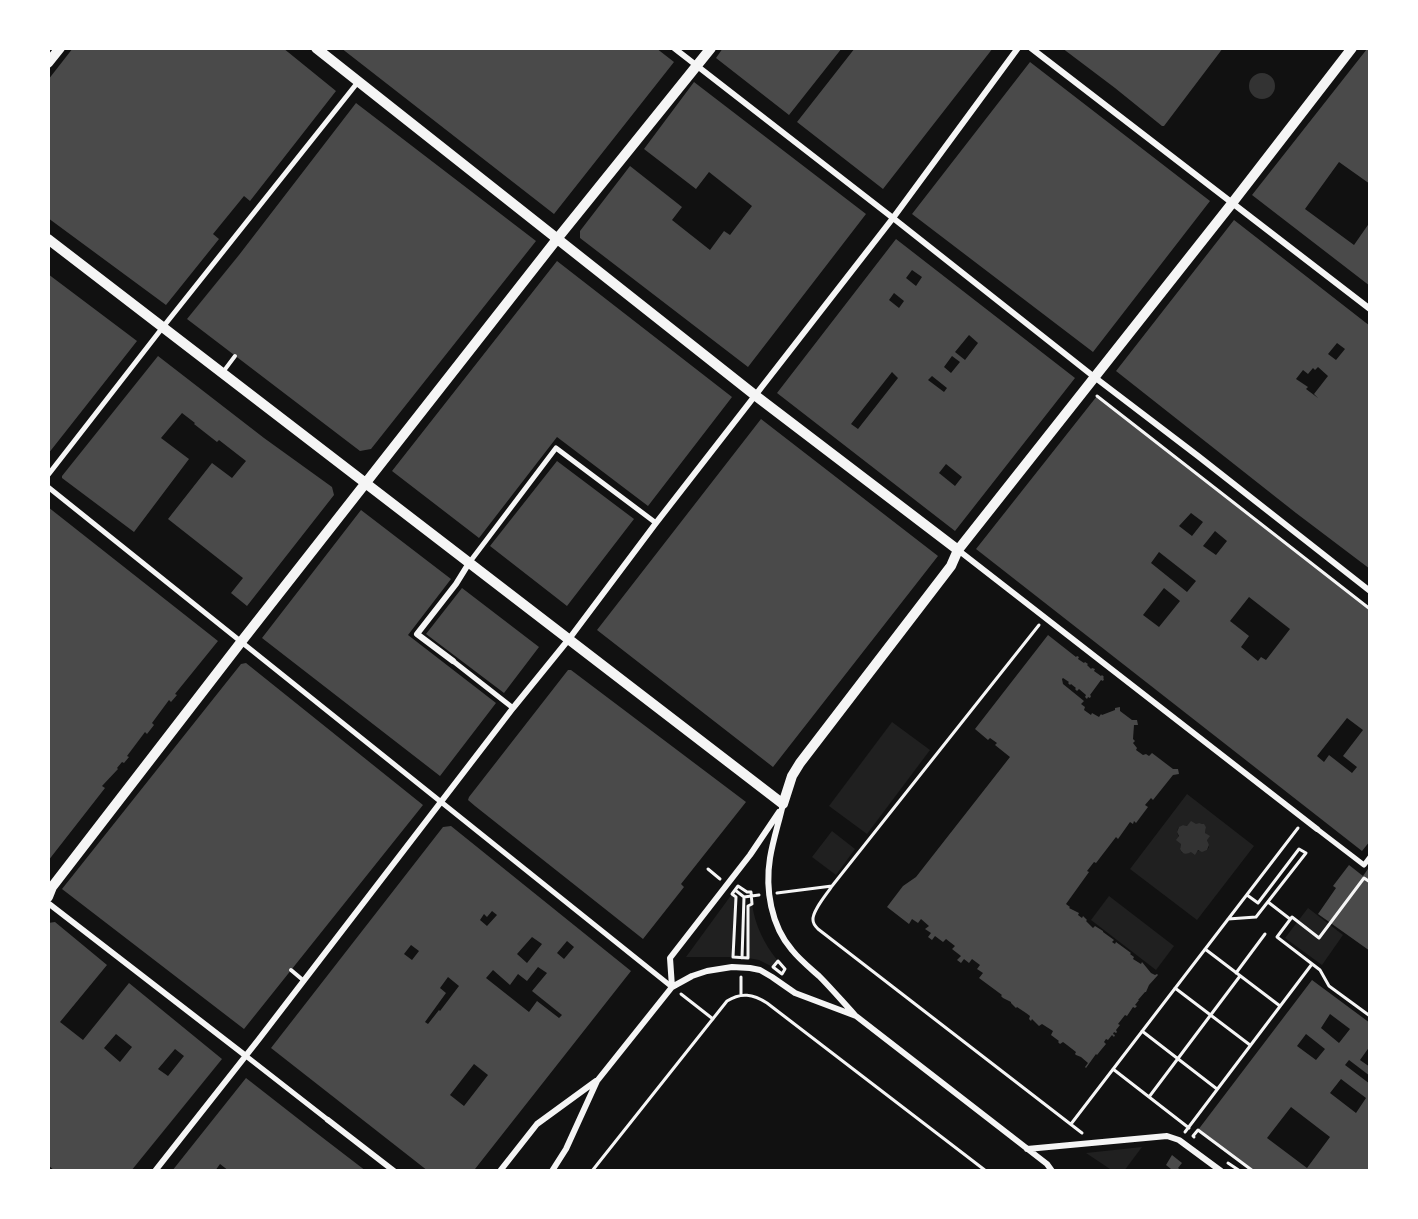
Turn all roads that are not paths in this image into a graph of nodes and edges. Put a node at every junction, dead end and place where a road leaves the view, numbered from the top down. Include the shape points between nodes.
1 (60, 48) edge
2 (316, 48) edge
3 (674, 48) edge
4 (711, 48) edge
5 (1018, 48) edge
6 (1031, 48) edge
7 (1352, 48) edge
8 (48, 63) edge
9 (697, 66) junction
10 (358, 82) junction
11 (1233, 202) junction
12 (893, 218) junction
13 (48, 239) edge
14 (557, 239) junction
15 (1370, 309) edge
16 (163, 327) junction
17 (235, 356) dead end
18 (223, 373) junction
19 (1094, 376) junction
20 (756, 396) junction
21 (48, 475) edge
22 (366, 484) junction
23 (48, 487) edge
24 (656, 523) junction
25 (958, 550) junction
26 (469, 563) junction
27 (1370, 591) edge
28 (569, 639) junction
29 (241, 642) junction
30 (453, 661) joint
31 (513, 708) junction
32 (442, 802) junction
33 (783, 804) junction
34 (1317, 829) joint
35 (1370, 857) edge
36 (49, 891) edge
37 (48, 903) edge
38 (291, 970) dead end
39 (304, 981) junction
40 (672, 987) junction
41 (856, 1016) junction
42 (246, 1056) junction
43 (597, 1081) junction
44 (328, 1120) joint
45 (1027, 1149) junction
46 (155, 1171) edge
47 (394, 1171) edge
48 (500, 1171) edge
49 (552, 1171) edge
50 (1052, 1171) edge
51 (1221, 1171) edge

1 - 8 street
2 - 10 street
3 - 9 street
4 - 9 street
5 - 12 street
6 - 11 street
7 - 11 street
9 - 12 street
9 - 14 street
10 - 14 street
10 - 16 street
11 - 15 street
11 - 19 street
12 - 19 street
12 - 20 street
13 - 16 street
14 - 20 street
14 - 22 street
16 - 18 street
16 - 21 street
17 - 18 lane
18 - 22 street
19 - 25 street
19 - 27 street
20 - 24 street
20 - 25 street
22 - 26 street
22 - 29 street
23 - 29 street
24 - 26 street via 556,448
24 - 28 street
25 - 33 street via 951,566 800,763
25 - 34 street
26 - 28 street
26 - 30 street via 417,634
28 - 31 street
28 - 33 street
29 - 32 street
29 - 36 street
30 - 31 street
31 - 32 street
32 - 39 street
32 - 40 street
33 - 40 street via 750,855 670,958
33 - 41 street via 768,879 776,924 792,951
34 - 35 street via 1364,865
37 - 42 street
38 - 39 lane
39 - 42 street
40 - 41 street via 707,971 742,967 760,970 795,993
40 - 43 street
41 - 45 street
42 - 44 street
42 - 46 street
43 - 48 street via 537,1124
43 - 49 street
44 - 47 street
45 - 50 street
45 - 51 street via 1167,1136 1179,1140

